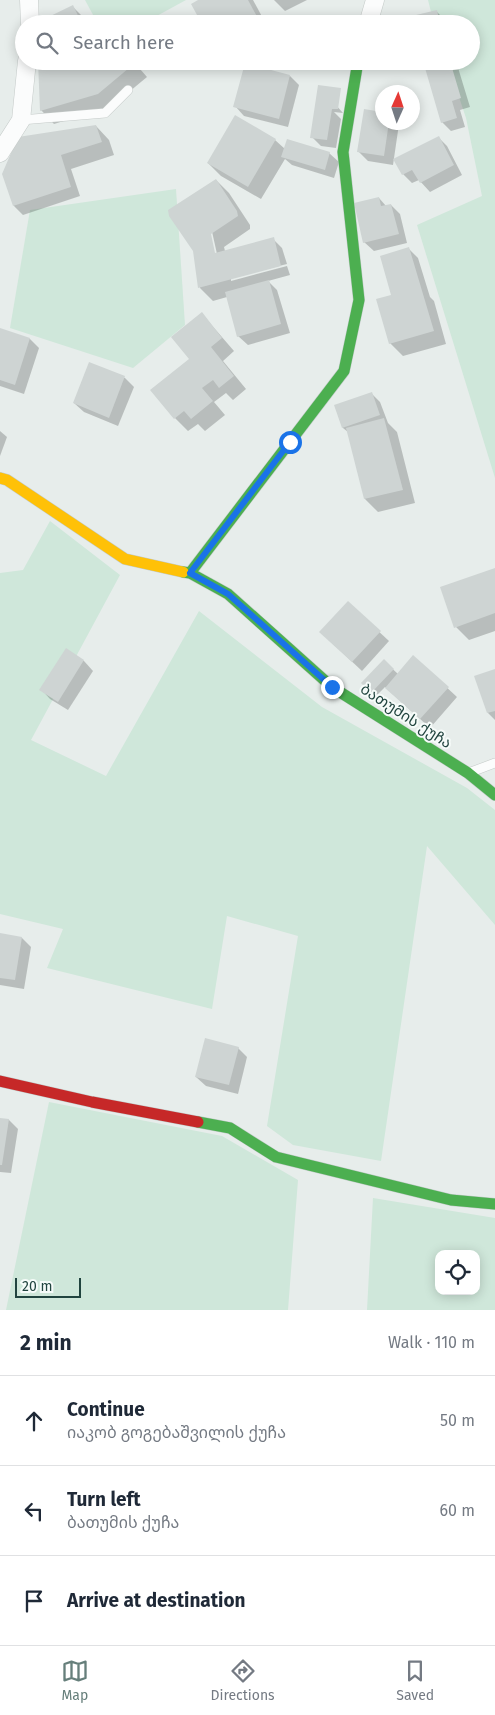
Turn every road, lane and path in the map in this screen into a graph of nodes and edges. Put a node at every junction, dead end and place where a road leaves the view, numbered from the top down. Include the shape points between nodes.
1 (29, 0) edge
2 (375, 0) edge
3 (30, 15) edge
4 (371, 15) edge
5 (26, 70) edge
6 (357, 70) edge
7 (128, 90) dead end
8 (21, 120) junction
9 (0, 153) edge
10 (0, 478) edge
11 (190, 573) junction
12 (495, 763) edge
13 (468, 774) junction
14 (495, 795) edge
15 (0, 1081) edge
16 (495, 1204) edge

1 - 3 street
2 - 4 street
5 - 8 street
6 - 11 street via 343,152 359,300 344,372
7 - 8 lane via 104,113
8 - 9 street
10 - 11 street, ბათუმის ქუჩა via 125,559
11 - 13 street, ბათუმის ქუჩა via 228,594 332,687
12 - 13 lane
13 - 14 street, ბათუმის ქუჩა
15 - 16 street via 230,1128 276,1157 451,1200

